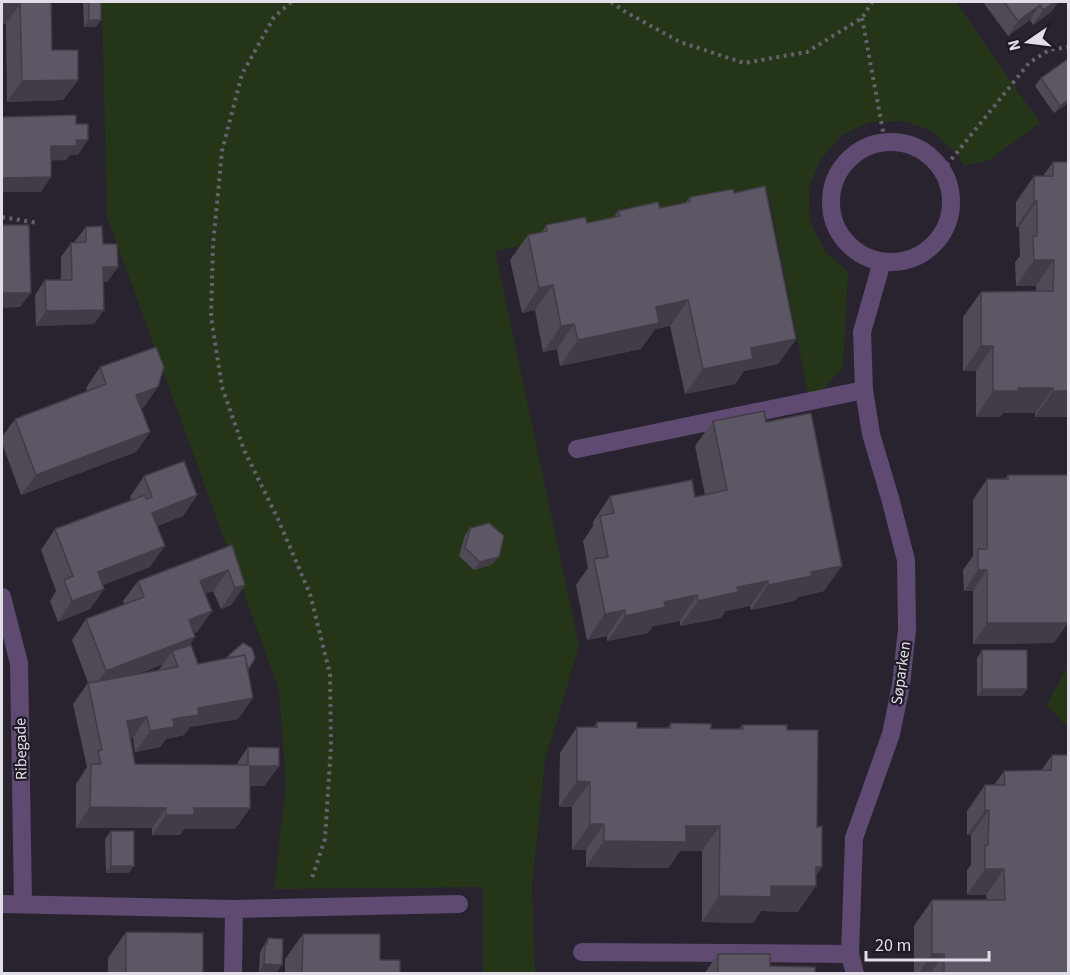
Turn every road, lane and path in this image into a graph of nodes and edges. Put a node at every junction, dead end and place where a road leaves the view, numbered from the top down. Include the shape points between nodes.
1 (291, 2) edge
2 (611, 2) edge
3 (872, 2) edge
4 (862, 18) junction
5 (1068, 47) edge
6 (885, 142) junction
7 (942, 171) junction
8 (2, 217) edge
9 (38, 223) dead end
10 (882, 262) junction
11 (864, 390) junction
12 (577, 449) dead end
13 (2, 597) edge
14 (2, 904) edge
15 (23, 904) junction
16 (459, 904) dead end
17 (302, 907) junction
18 (234, 909) junction
19 (582, 952) dead end
20 (850, 954) junction
21 (233, 974) edge
22 (855, 974) edge

1 - 17 path via 273,17 242,74 222,151 211,317 222,387 244,450 310,594 330,674 331,746 325,839
2 - 4 path via 680,42 744,63 807,52
3 - 4 path
4 - 6 path
5 - 7 path via 1049,50 1029,63
6 - 7 street via 918,148
6 - 10 street via 866,147 838,173 831,210 848,245 863,256
7 - 10 street via 951,209 945,228 919,256 901,262
8 - 9 path
10 - 11 street, Søparken via 862,332
11 - 12 street
11 - 20 street, Søparken via 871,434 906,560 907,629 891,734 854,838
13 - 15 street, Ribegade via 19,663
14 - 15 street
15 - 18 street
16 - 17 street
17 - 18 street
18 - 21 street
19 - 20 street
20 - 22 street, Søparken

